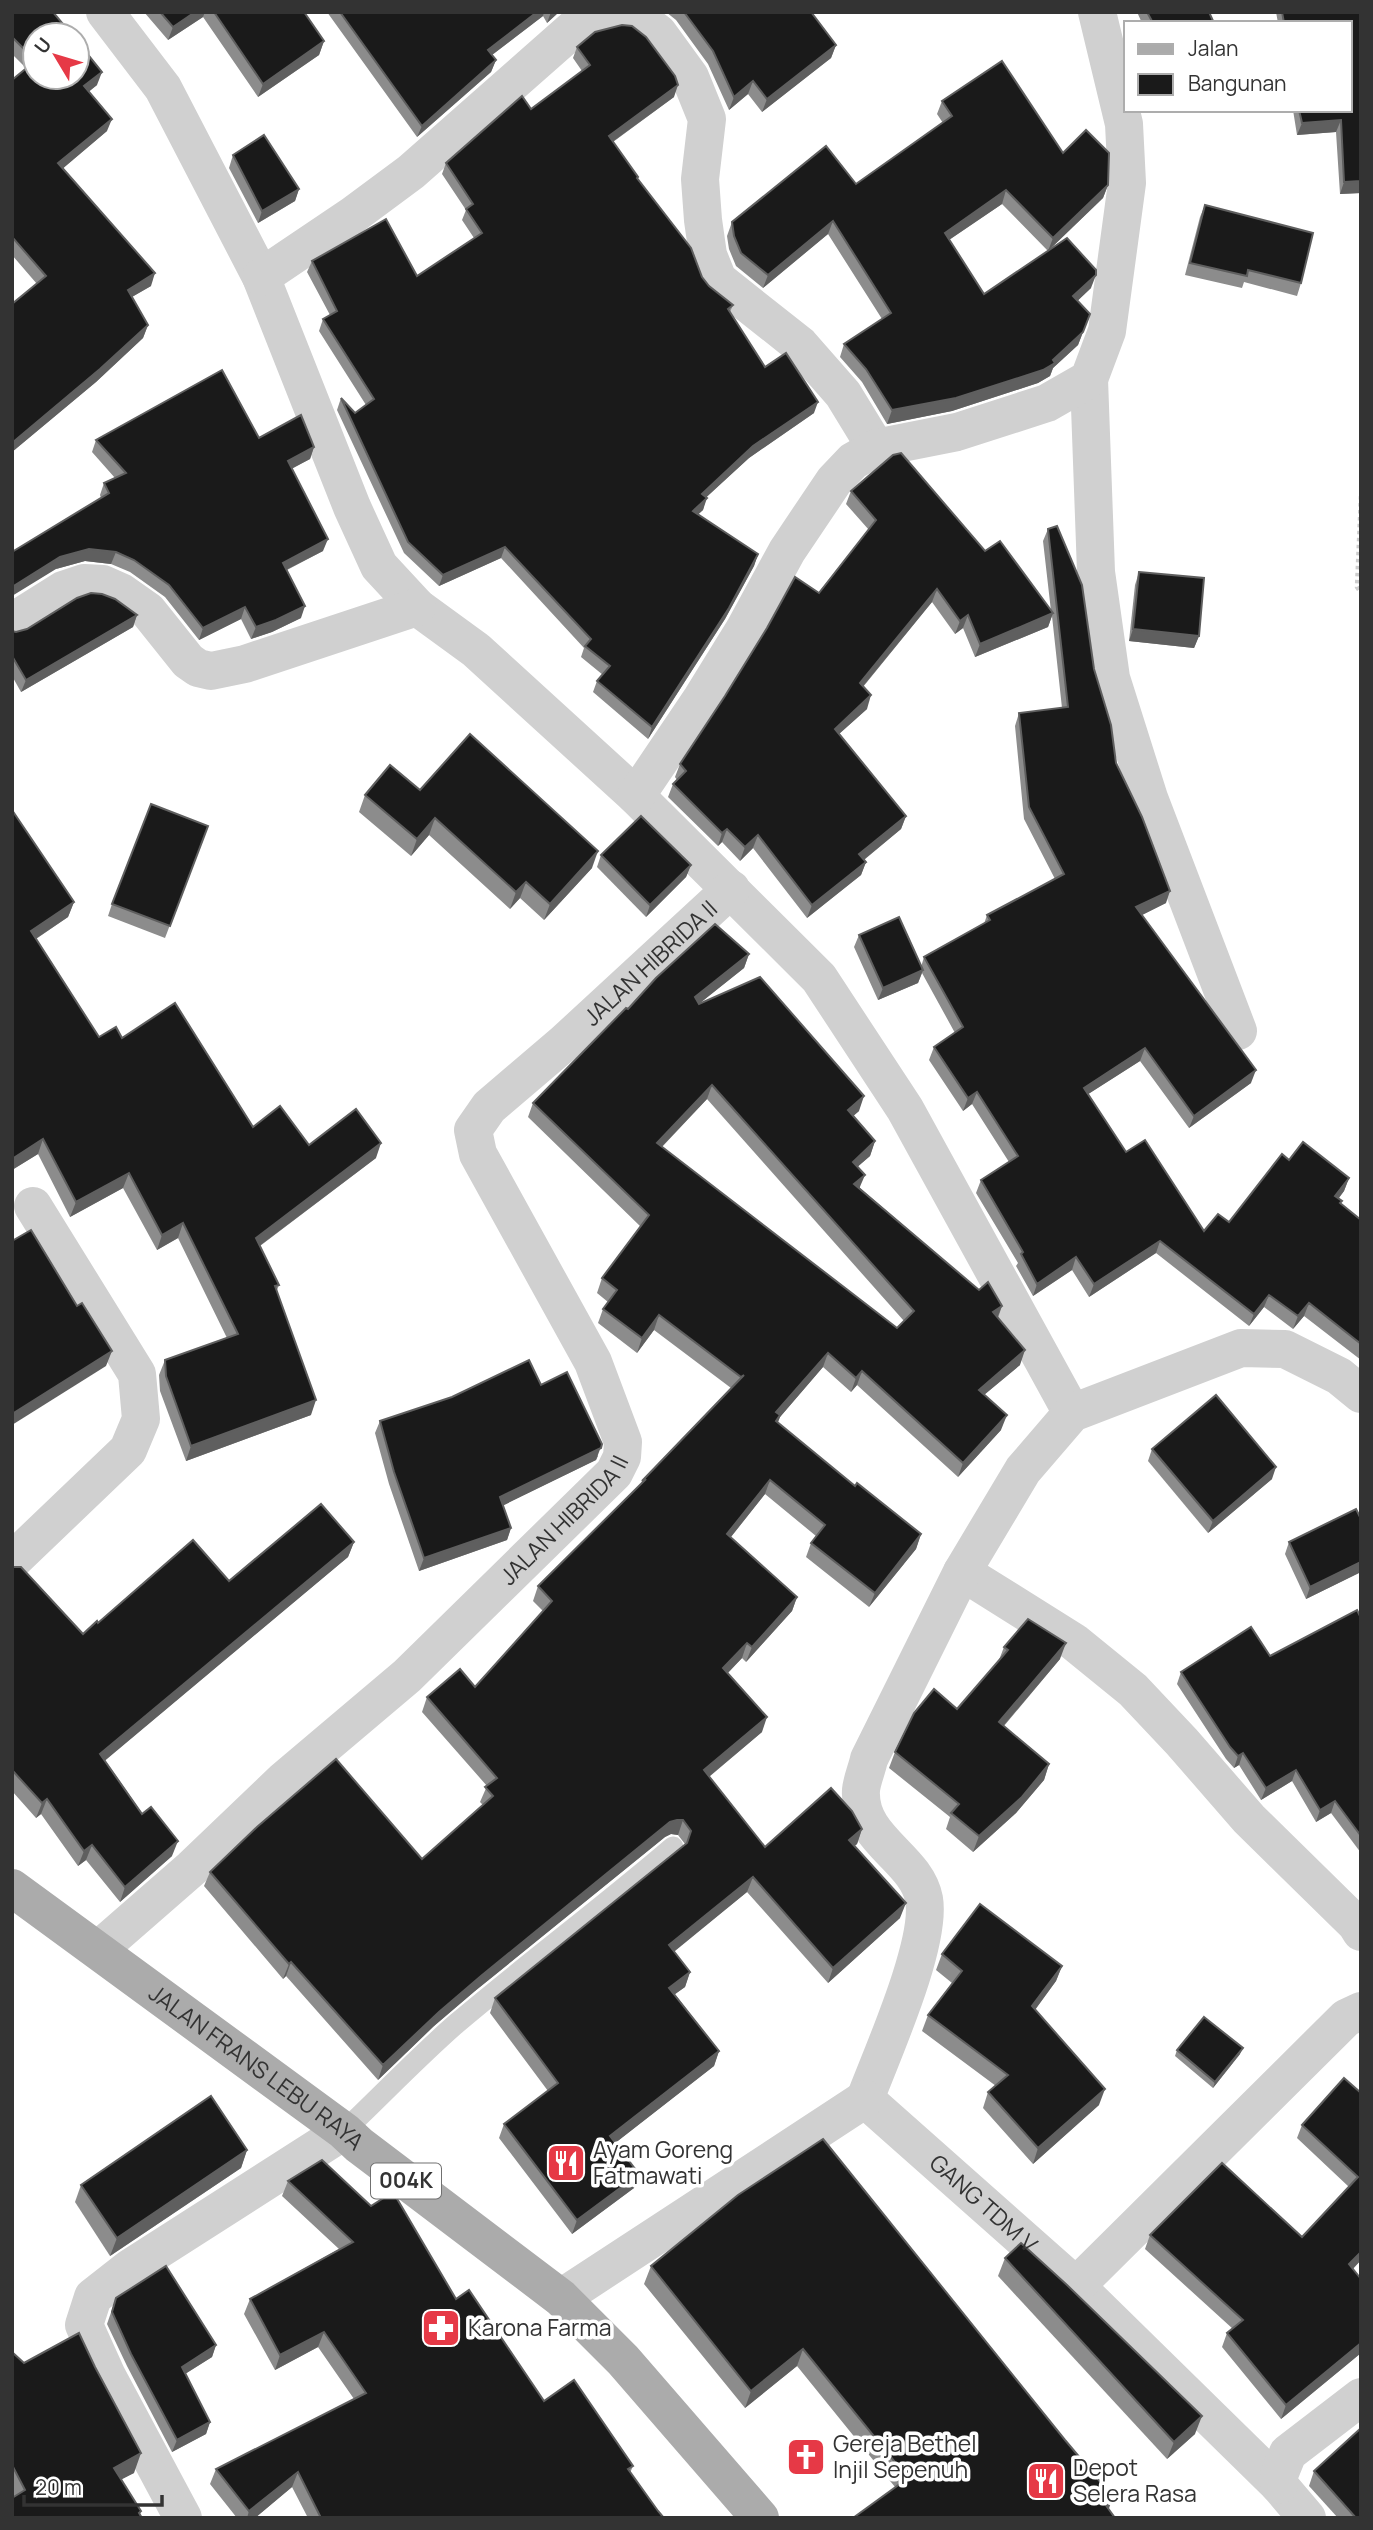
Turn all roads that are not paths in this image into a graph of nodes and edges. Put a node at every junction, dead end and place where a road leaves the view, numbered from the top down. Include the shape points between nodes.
1 (104, 12) edge
2 (1097, 12) edge
3 (261, 277) junction
4 (1089, 379) junction
5 (876, 448) junction
6 (417, 607) junction
7 (12, 622) edge
8 (636, 796) junction
9 (731, 889) junction
10 (1238, 1031) dead end
11 (33, 1206) dead end
12 (1361, 1394) edge
13 (1072, 1413) junction
14 (12, 1561) edge
15 (962, 1572) junction
16 (673, 1847) edge
17 (12, 1888) edge
18 (1361, 1932) edge
19 (98, 1950) junction
20 (1361, 2011) edge
21 (865, 2099) junction
22 (344, 2131) junction
23 (1076, 2286) junction
24 (561, 2298) junction
25 (1361, 2397) edge
26 (1279, 2485) junction
27 (183, 2518) edge
28 (760, 2518) edge
29 (1307, 2518) edge

1 - 3 street via 163,88
2 - 4 street via 1124,124 1126,183 1107,331
3 - 5 street via 411,172 580,23 616,14 636,16 658,33 690,77 707,119 700,179 708,255 718,279 800,345 843,394
3 - 6 street via 379,566
4 - 5 street via 1046,403 970,428
4 - 10 street via 1096,572 1111,678 1149,798
5 - 8 street via 853,461 834,481 787,551 702,698
6 - 7 street via 211,671 188,661 148,611 103,584 84,583 63,590
6 - 8 street via 476,650
8 - 9 street
9 - 13 street via 819,978 905,1109
9 - 19 street, JALAN HIBRIDA II via 489,1107 473,1130 478,1154 593,1362 623,1442 614,1473 407,1676 284,1780
11 - 14 street via 136,1374 141,1419 128,1450
12 - 13 street via 1339,1376 1285,1349 1241,1348
13 - 15 street via 1023,1470
15 - 18 street via 1074,1642 1133,1690 1249,1819
15 - 21 street via 869,1759 861,1791 867,1819 912,1874 924,1898 918,1955
16 - 22 lane via 454,2026
17 - 19 main road, JALAN FRANS LEBU RAYA / 004K
19 - 22 main road, JALAN FRANS LEBU RAYA / 004K
20 - 23 street via 1346,2018
21 - 23 street, GANG TDM V
21 - 24 street
22 - 24 main road, JALAN FRANS LEBU RAYA / 004K
22 - 27 street via 93,2297 84,2325
23 - 26 street, GANG TDM V
24 - 28 main road, JALAN FRANS LEBU RAYA / 004K via 623,2360
25 - 26 street via 1288,2453
26 - 29 street

